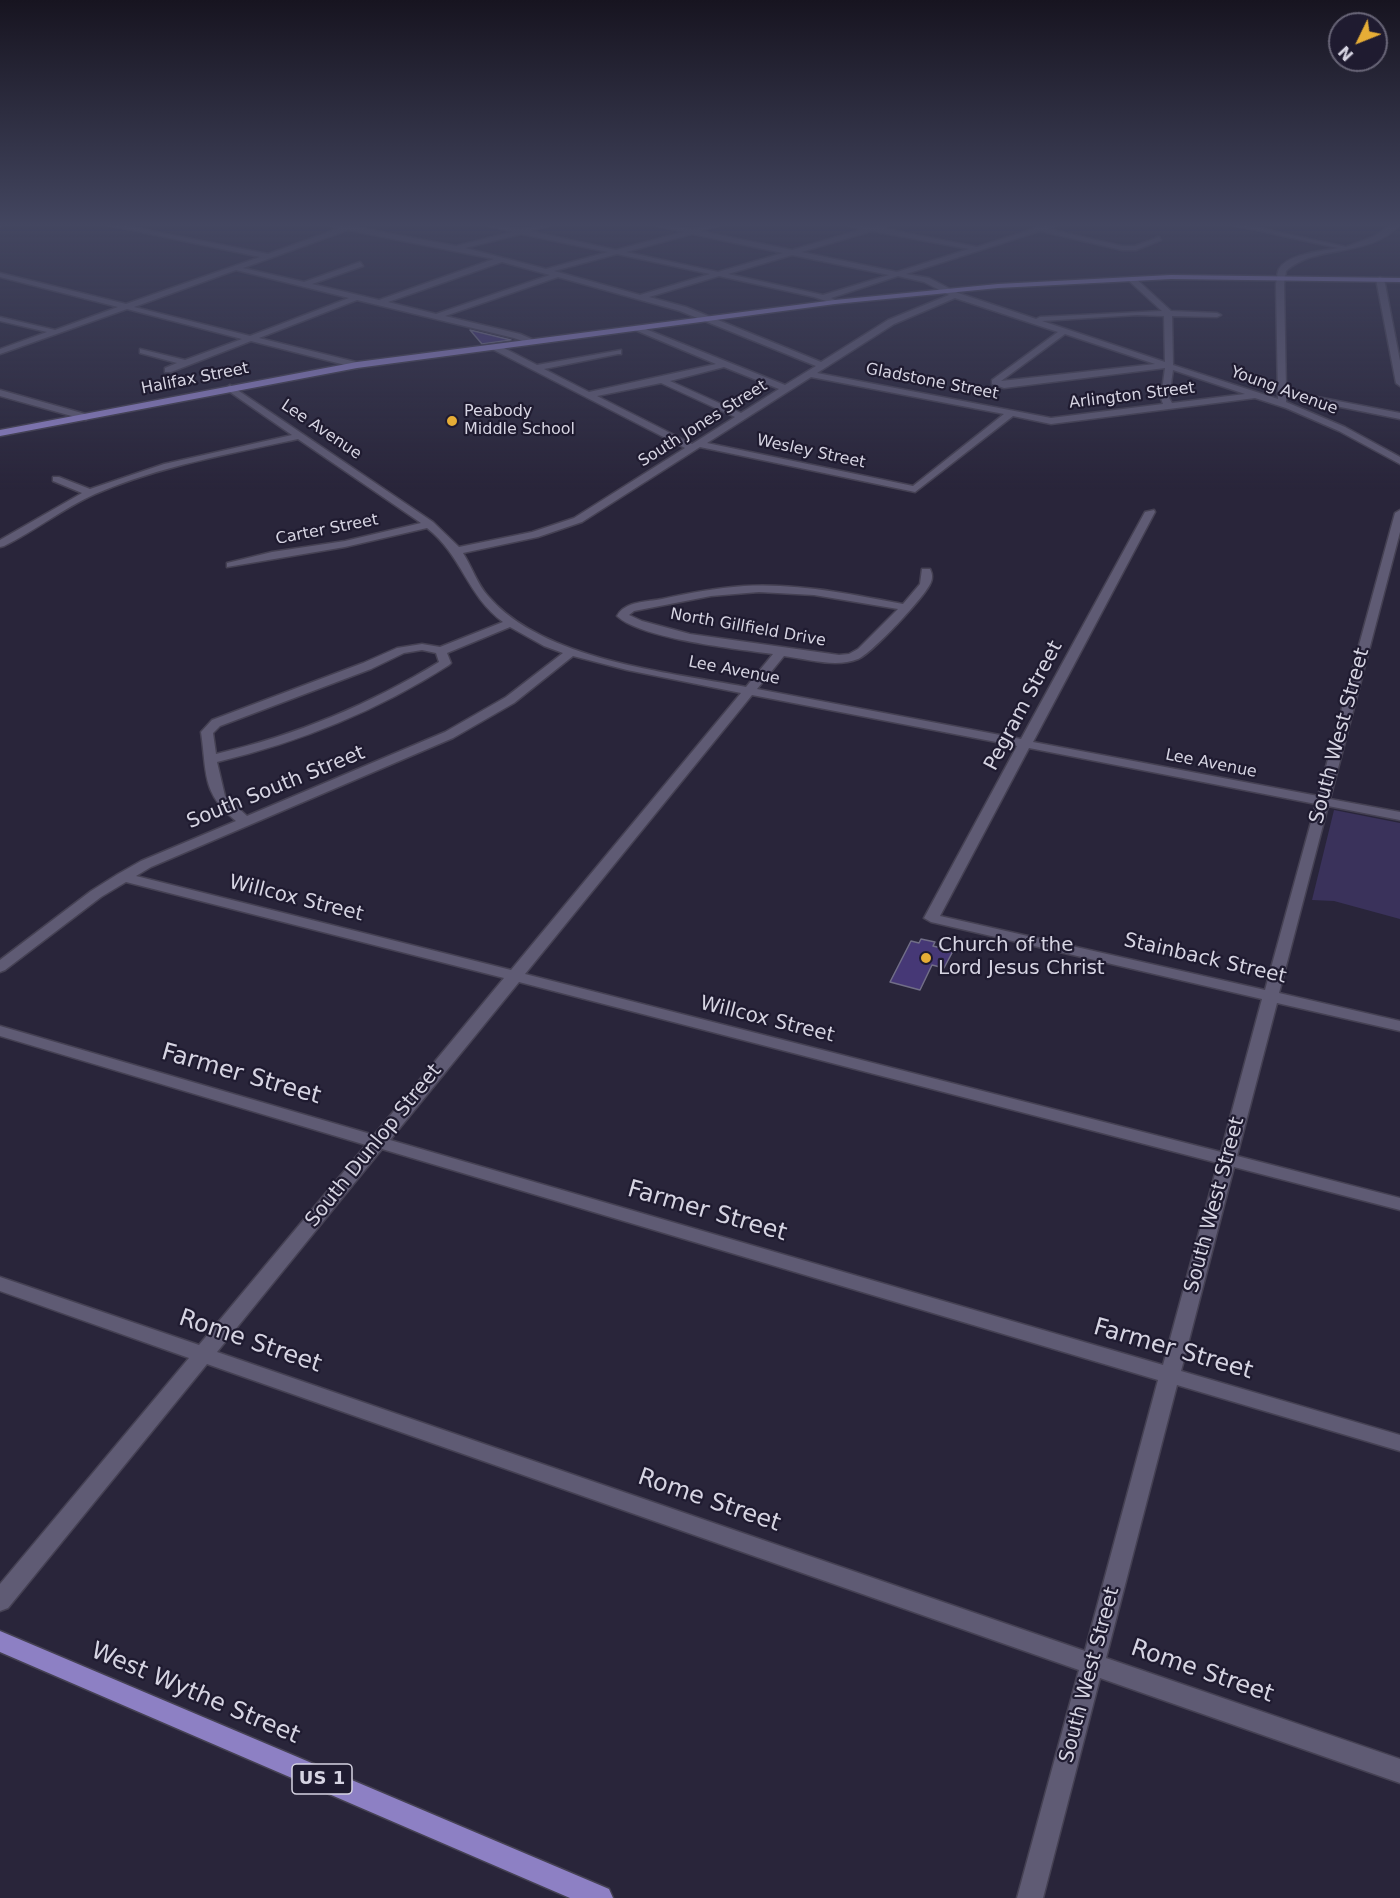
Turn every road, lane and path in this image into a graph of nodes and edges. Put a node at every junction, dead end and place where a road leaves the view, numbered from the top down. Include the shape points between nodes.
1 (110, 313) edge
2 (155, 313) edge
3 (317, 313) edge
4 (417, 313) edge
5 (448, 313) edge
6 (691, 313) edge
7 (752, 313) edge
8 (910, 313) edge
9 (1008, 313) edge
10 (1168, 313) junction
11 (1281, 313) edge
12 (1385, 313) edge
13 (1217, 315) dead end
14 (435, 317) junction
15 (709, 318) junction
16 (0, 319) edge
17 (1030, 320) junction
18 (638, 328) junction
19 (1064, 331) junction
20 (55, 332) junction
21 (1389, 335) junction
22 (1400, 336) edge
23 (253, 337) junction
24 (531, 342) junction
25 (495, 347) junction
26 (143, 351) dead end
27 (0, 352) edge
28 (618, 352) dead end
29 (185, 363) junction
30 (725, 364) junction
31 (357, 365) junction
32 (823, 366) junction
33 (1168, 366) junction
34 (536, 368) junction
35 (168, 370) dead end
36 (811, 374) junction
37 (662, 380) junction
38 (1400, 383) edge
39 (230, 388) junction
40 (788, 389) junction
41 (0, 393) edge
42 (1282, 393) junction
43 (587, 395) junction
44 (1258, 395) junction
45 (1282, 404) junction
46 (1169, 407) junction
47 (1011, 413) junction
48 (1400, 416) edge
49 (86, 417) junction
50 (743, 417) junction
51 (0, 433) edge
52 (299, 436) junction
53 (696, 446) junction
54 (1400, 461) edge
55 (56, 479) dead end
56 (90, 493) junction
57 (1150, 512) dead end
58 (1400, 513) edge
59 (429, 524) junction
60 (0, 544) edge
61 (456, 550) junction
62 (231, 565) dead end
63 (926, 571) dead end
64 (904, 607) junction
65 (512, 623) junction
66 (441, 651) junction
67 (782, 651) junction
68 (571, 652) junction
69 (748, 691) junction
70 (1024, 745) junction
71 (212, 759) junction
72 (1323, 801) junction
73 (1400, 816) edge
74 (244, 821) junction
75 (123, 877) junction
76 (931, 918) joint
77 (0, 967) edge
78 (515, 976) junction
79 (1271, 995) junction
80 (1400, 1026) edge
81 (0, 1031) edge
82 (378, 1142) junction
83 (1227, 1159) junction
84 (1400, 1204) edge
85 (0, 1284) edge
86 (204, 1355) junction
87 (1169, 1375) junction
88 (1400, 1443) edge
89 (0, 1601) edge
90 (0, 1641) edge
91 (1093, 1663) junction
92 (1400, 1771) edge
93 (600, 1898) edge
94 (1030, 1898) edge

1 - 20 street
2 - 23 street
3 - 23 street
4 - 14 street
5 - 14 street
6 - 15 street
7 - 15 main road, Halifax Street
8 - 32 street, South Jones Street
9 - 17 street, Young Avenue
10 - 13 street
10 - 17 street
10 - 33 street
11 - 42 street
12 - 21 street
14 - 24 street
15 - 18 main road, Halifax Street
15 - 32 street
16 - 20 street
17 - 19 street, Young Avenue
18 - 24 main road, Halifax Street
18 - 30 street
19 - 33 street, Young Avenue
19 - 33 street via 996,384
20 - 27 street
21 - 22 street
21 - 38 street
23 - 29 street
23 - 31 street
24 - 25 main road, Halifax Street
25 - 31 main road, Halifax Street
25 - 34 street, Wesley Street
26 - 29 street
28 - 34 street
29 - 35 street
30 - 37 street
30 - 40 street
31 - 39 main road, Halifax Street
32 - 36 street, South Jones Street
33 - 44 street, Young Avenue
33 - 46 street via 1164,398
34 - 43 street, Wesley Street
36 - 40 street, South Jones Street
36 - 47 street, Gladstone Street
37 - 43 street
37 - 50 street
39 - 49 main road, Halifax Street
39 - 52 street, Lee Avenue
40 - 50 street, South Jones Street
41 - 49 street
42 - 45 street
42 - 48 street
43 - 53 street, Wesley Street
44 - 45 street, Young Avenue
44 - 46 street, Arlington Street
45 - 54 street, Young Avenue via 1342,429
46 - 47 street, Arlington Street via 1057,422
47 - 53 street, Wesley Street via 915,489
49 - 51 main road, Halifax Street
50 - 53 street, South Jones Street
52 - 56 street via 150,471
52 - 59 street, Lee Avenue
53 - 61 street, South Jones Street via 578,520 534,535
55 - 56 street
56 - 60 street
57 - 70 street, Pegram Street
58 - 72 street, South West Street
59 - 61 street, Lee Avenue
59 - 62 street, Carter Street
61 - 65 street, Lee Avenue via 487,603
63 - 64 street via 923,588
64 - 67 street, North Gillfield Drive via 856,656 833,659
64 - 67 street, North Gillfield Drive via 806,592 739,590 626,610 623,616 682,634
65 - 66 street
65 - 68 street, Lee Avenue
66 - 71 street via 446,663 375,704 296,736
66 - 71 street via 422,647 401,650 216,723 207,732
67 - 69 street, South Dunlop Street
68 - 69 street, Lee Avenue via 610,664
68 - 74 street, South South Street via 510,700 449,735
69 - 70 street, Lee Avenue
69 - 78 street, South Dunlop Street
70 - 72 street, Lee Avenue
70 - 76 street, Pegram Street
71 - 74 street via 212,778 221,801
72 - 73 street, Lee Avenue
72 - 79 street, South West Street
74 - 75 street, South South Street
75 - 77 street, South South Street via 52,925
75 - 78 street, Willcox Street
76 - 79 street, Stainback Street
78 - 82 street, South Dunlop Street
78 - 83 street, Willcox Street
79 - 80 street, Stainback Street
79 - 83 street, South West Street
81 - 82 street, Farmer Street
82 - 86 street, South Dunlop Street
82 - 87 street, Farmer Street
83 - 84 street, Willcox Street
83 - 87 street, South West Street
85 - 86 street, Rome Street
86 - 89 street, South Dunlop Street
86 - 91 street, Rome Street
87 - 88 street, Farmer Street
87 - 91 street, South West Street
90 - 93 main road, West Wythe Street / US 1
91 - 92 street, Rome Street
91 - 94 street, South West Street

